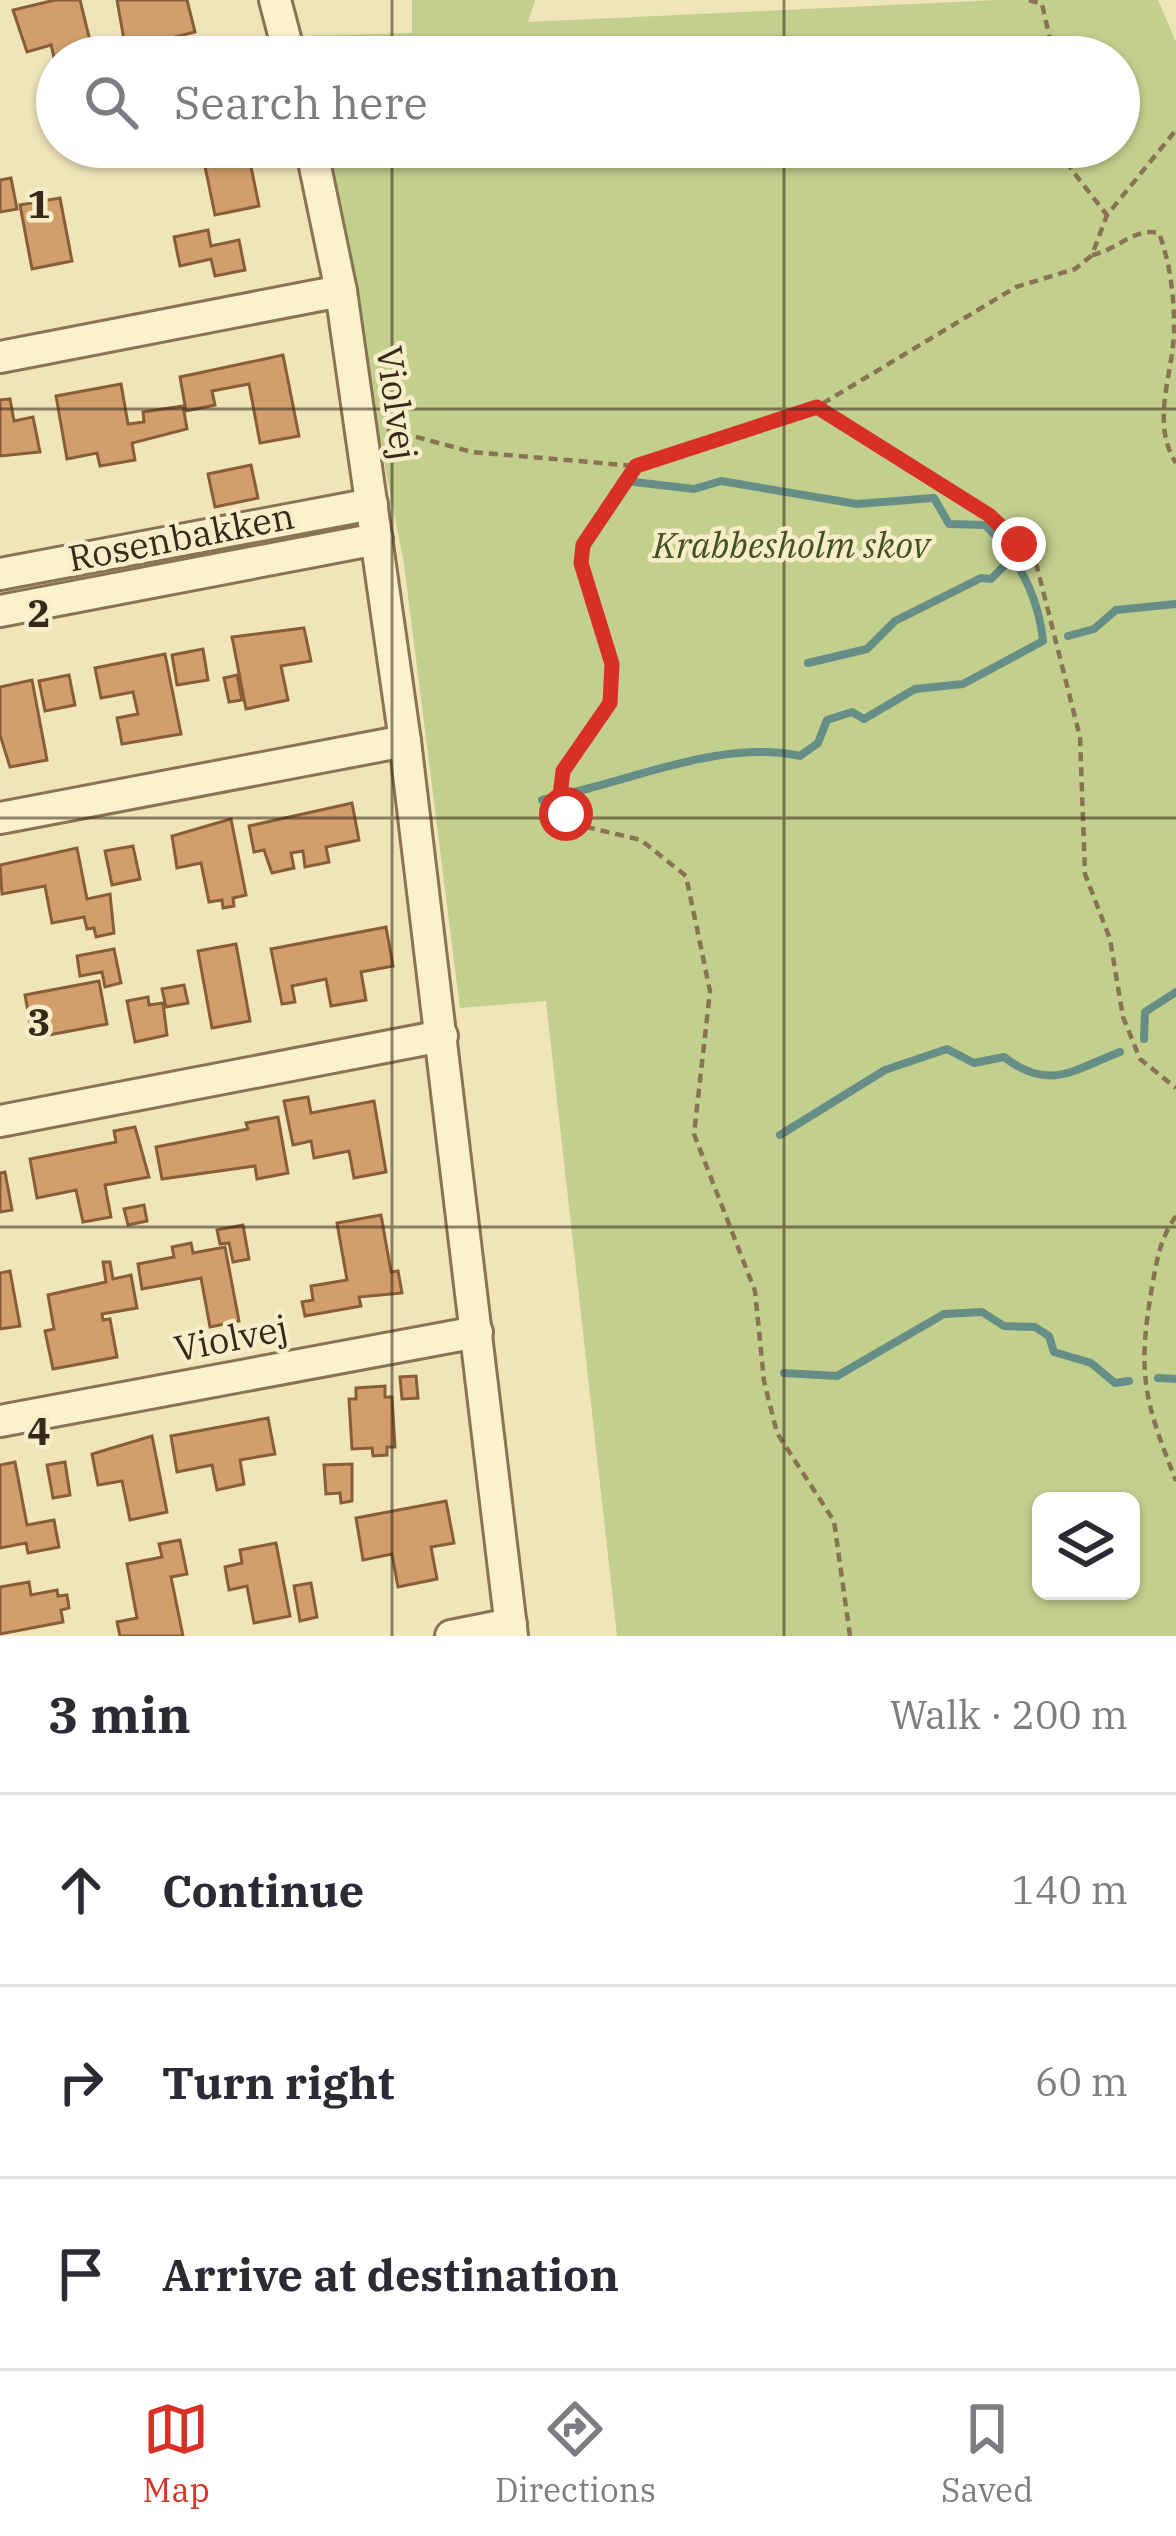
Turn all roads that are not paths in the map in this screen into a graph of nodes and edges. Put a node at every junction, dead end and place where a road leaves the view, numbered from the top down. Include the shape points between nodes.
1 (275, 0) edge
2 (284, 36) edge
3 (315, 168) edge
4 (341, 291) junction
5 (0, 357) edge
6 (372, 503) junction
7 (377, 539) junction
8 (0, 574) edge
9 (0, 611) edge
10 (405, 741) junction
11 (0, 818) edge
12 (442, 1036) junction
13 (0, 1120) edge
14 (476, 1332) junction
15 (0, 1421) edge
16 (511, 1630) edge
17 (451, 1636) edge

1 - 2 street
3 - 4 street, Violvej
4 - 5 street
4 - 6 street, Violvej
6 - 7 street, Violvej
6 - 8 street
7 - 9 street, Rosenbakken
7 - 10 street, Violvej
10 - 11 street
10 - 12 street, Violvej
12 - 13 street
12 - 14 street, Violvej
14 - 15 street, Violvej
14 - 16 street, Violvej
16 - 17 street, Violvej

